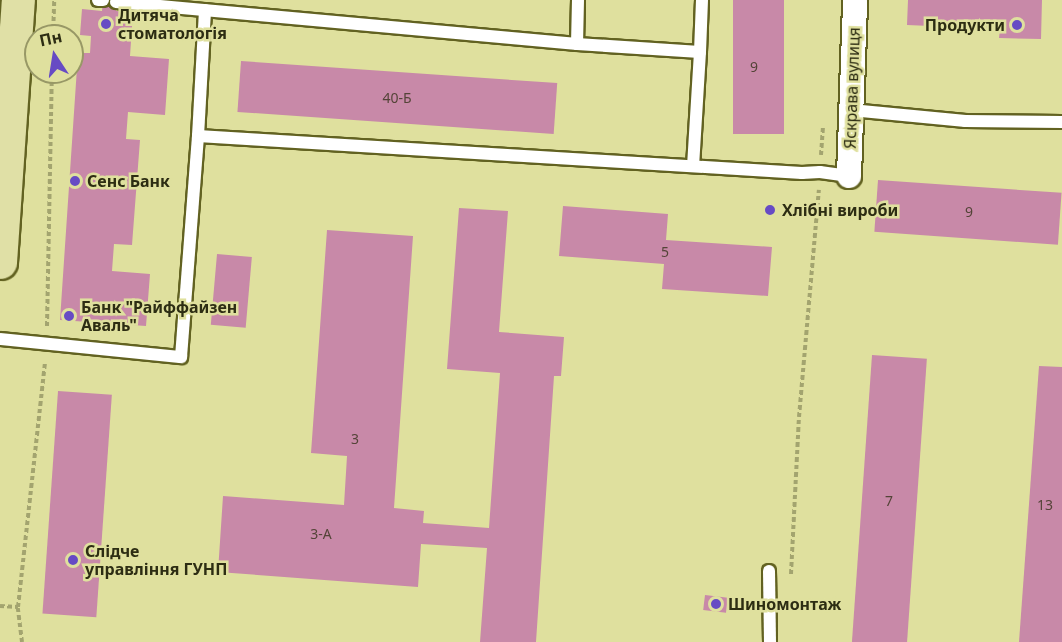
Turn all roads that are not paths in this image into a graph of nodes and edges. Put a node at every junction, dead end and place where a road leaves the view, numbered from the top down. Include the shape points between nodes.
1 (18, 0) edge
2 (578, 0) edge
3 (702, 0) edge
4 (855, 0) edge
5 (116, 2) dead end
6 (160, 3) edge
7 (206, 10) junction
8 (577, 44) junction
9 (700, 52) junction
10 (851, 110) junction
11 (1062, 122) edge
12 (198, 136) junction
13 (693, 165) junction
14 (849, 176) joint
15 (0, 262) edge
16 (0, 339) edge
17 (769, 571) dead end
18 (770, 642) edge

1 - 15 main road
2 - 8 lane
3 - 9 lane
4 - 10 street, Яскрава вулиця
5 - 6 lane
6 - 7 lane
7 - 8 lane
7 - 12 lane
8 - 9 lane
9 - 13 lane
10 - 11 lane via 965,121
10 - 14 street, Яскрава вулиця
12 - 13 lane
12 - 16 lane via 181,357
13 - 14 lane
17 - 18 lane

